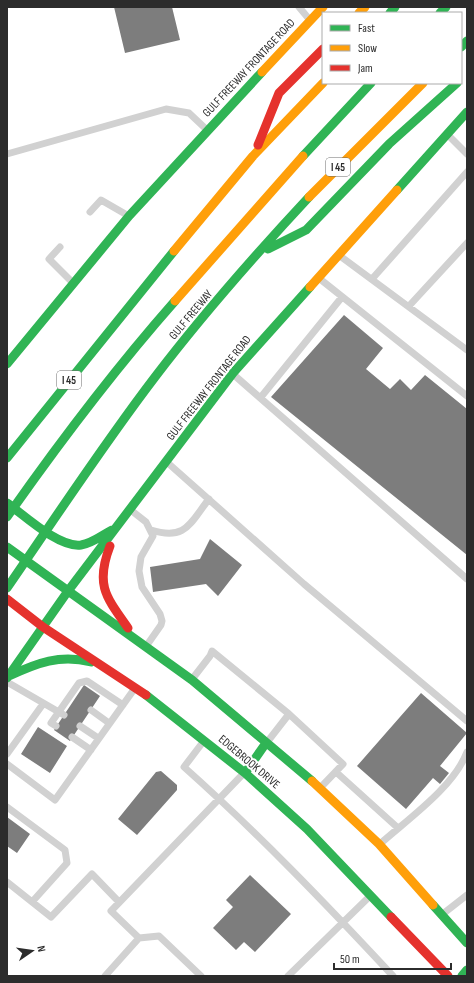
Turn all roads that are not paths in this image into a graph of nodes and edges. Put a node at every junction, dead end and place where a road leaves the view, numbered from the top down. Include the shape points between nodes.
1 (299, 7) edge
2 (323, 7) edge
3 (310, 20) junction
4 (322, 50) edge
5 (322, 84) edge
6 (370, 84) edge
7 (422, 84) edge
8 (456, 84) edge
9 (467, 112) edge
10 (207, 130) junction
11 (447, 134) junction
12 (7, 154) edge
13 (467, 154) edge
14 (253, 156) junction
15 (467, 172) edge
16 (90, 212) dead end
17 (129, 216) junction
18 (467, 243) edge
19 (60, 247) dead end
20 (338, 254) junction
21 (256, 255) junction
22 (318, 278) junction
23 (372, 279) junction
24 (73, 283) junction
25 (342, 297) junction
26 (409, 306) junction
27 (467, 350) edge
28 (7, 364) edge
29 (233, 373) junction
30 (467, 396) edge
31 (261, 397) junction
32 (10, 455) edge
33 (167, 462) junction
34 (209, 499) junction
35 (7, 503) edge
36 (131, 510) junction
37 (7, 517) edge
38 (118, 527) junction
39 (151, 530) junction
40 (7, 547) edge
41 (467, 579) edge
42 (7, 588) edge
43 (68, 591) junction
44 (7, 599) edge
45 (43, 627) junction
46 (136, 640) junction
47 (146, 647) junction
48 (103, 666) junction
49 (7, 679) edge
50 (192, 680) junction
51 (136, 687) junction
52 (43, 704) junction
53 (123, 705) junction
54 (91, 710) dead end
55 (61, 714) junction
56 (288, 714) junction
57 (467, 721) edge
58 (109, 723) junction
59 (56, 726) dead end
60 (80, 726) dead end
61 (72, 737) dead end
62 (98, 738) junction
63 (205, 740) junction
64 (266, 743) junction
65 (91, 750) junction
66 (467, 752) edge
67 (7, 754) edge
68 (7, 764) edge
69 (245, 772) junction
70 (336, 772) junction
71 (321, 788) junction
72 (220, 799) junction
73 (7, 807) edge
74 (398, 828) junction
75 (379, 844) junction
76 (7, 882) edge
77 (370, 895) junction
78 (467, 895) edge
79 (32, 902) junction
80 (119, 902) junction
81 (442, 915) junction
82 (343, 922) junction
83 (139, 938) junction
84 (467, 942) edge
85 (467, 970) edge
86 (105, 976) edge
87 (200, 976) edge
88 (288, 976) edge
89 (393, 976) edge
90 (448, 976) edge
91 (462, 976) edge

1 - 3 lane
2 - 3 main road, GULF FREEWAY FRONTAGE ROAD
3 - 10 main road, GULF FREEWAY FRONTAGE ROAD
4 - 14 main road via 279,93
5 - 14 main road, I 45
6 - 37 main road, GULF FREEWAY via 153,326 41,469
7 - 21 main road, GULF FREEWAY / I 45 via 314,190
8 - 21 main road via 389,144 306,230
9 - 11 main road, GULF FREEWAY FRONTAGE ROAD
10 - 12 lane via 189,113 166,109
10 - 17 main road, GULF FREEWAY FRONTAGE ROAD
11 - 13 lane
11 - 20 main road, GULF FREEWAY FRONTAGE ROAD
14 - 32 main road, I 45 via 126,308
15 - 23 lane
16 - 17 lane via 101,200
17 - 24 main road, GULF FREEWAY FRONTAGE ROAD
18 - 26 lane
19 - 24 lane via 50,259
20 - 22 main road, GULF FREEWAY FRONTAGE ROAD
20 - 23 lane
21 - 42 main road, GULF FREEWAY / I 45 via 155,377
22 - 25 lane
22 - 29 main road, GULF FREEWAY FRONTAGE ROAD
23 - 26 lane
24 - 28 main road, GULF FREEWAY FRONTAGE ROAD via 15,349
25 - 30 lane
25 - 31 lane
26 - 27 lane
29 - 31 lane
29 - 33 main road, GULF FREEWAY FRONTAGE ROAD
31 - 41 lane
33 - 34 lane
33 - 36 main road, GULF FREEWAY FRONTAGE ROAD
34 - 39 lane via 185,529 175,534
34 - 57 lane via 304,584
35 - 38 main road via 64,543 76,545 91,542
36 - 38 main road, GULF FREEWAY FRONTAGE ROAD
36 - 39 lane via 146,522
38 - 43 main road, GULF FREEWAY FRONTAGE ROAD
38 - 46 main road via 101,572 102,582 111,603
39 - 47 lane via 152,536 141,557 139,571 142,587 162,621
40 - 43 main road
43 - 45 main road, GULF FREEWAY FRONTAGE ROAD
43 - 46 main road
44 - 45 main road, EDGEBROOK DRIVE
45 - 48 main road, EDGEBROOK DRIVE
45 - 49 main road, GULF FREEWAY FRONTAGE ROAD
46 - 47 main road
47 - 50 main road
48 - 49 main road via 76,658 56,658 32,665
48 - 51 main road, EDGEBROOK DRIVE
49 - 52 lane
50 - 56 lane via 212,651
50 - 64 main road
51 - 53 lane
51 - 63 main road, EDGEBROOK DRIVE
52 - 55 lane
52 - 67 lane
53 - 55 lane via 87,681 79,682
53 - 58 lane
54 - 58 lane
55 - 59 lane via 51,723
56 - 64 lane
56 - 70 lane via 344,764
58 - 62 lane
60 - 62 lane
61 - 65 lane
62 - 65 lane
63 - 69 main road, EDGEBROOK DRIVE
63 - 72 lane via 184,767
64 - 69 main road
64 - 71 main road
65 - 68 lane via 56,800
66 - 74 lane via 463,765 447,786
69 - 72 lane
69 - 77 main road, EDGEBROOK DRIVE via 307,829
70 - 71 lane
70 - 74 lane
71 - 75 main road
72 - 80 lane
72 - 82 lane
73 - 79 lane via 65,850 67,863
74 - 75 lane
75 - 81 main road
76 - 79 lane
77 - 82 lane
77 - 90 main road, EDGEBROOK DRIVE
78 - 81 lane
79 - 80 lane via 51,917 92,874
80 - 83 lane via 111,911
81 - 84 main road
82 - 88 lane
82 - 89 lane
83 - 86 lane
83 - 87 lane via 159,936
85 - 91 main road

